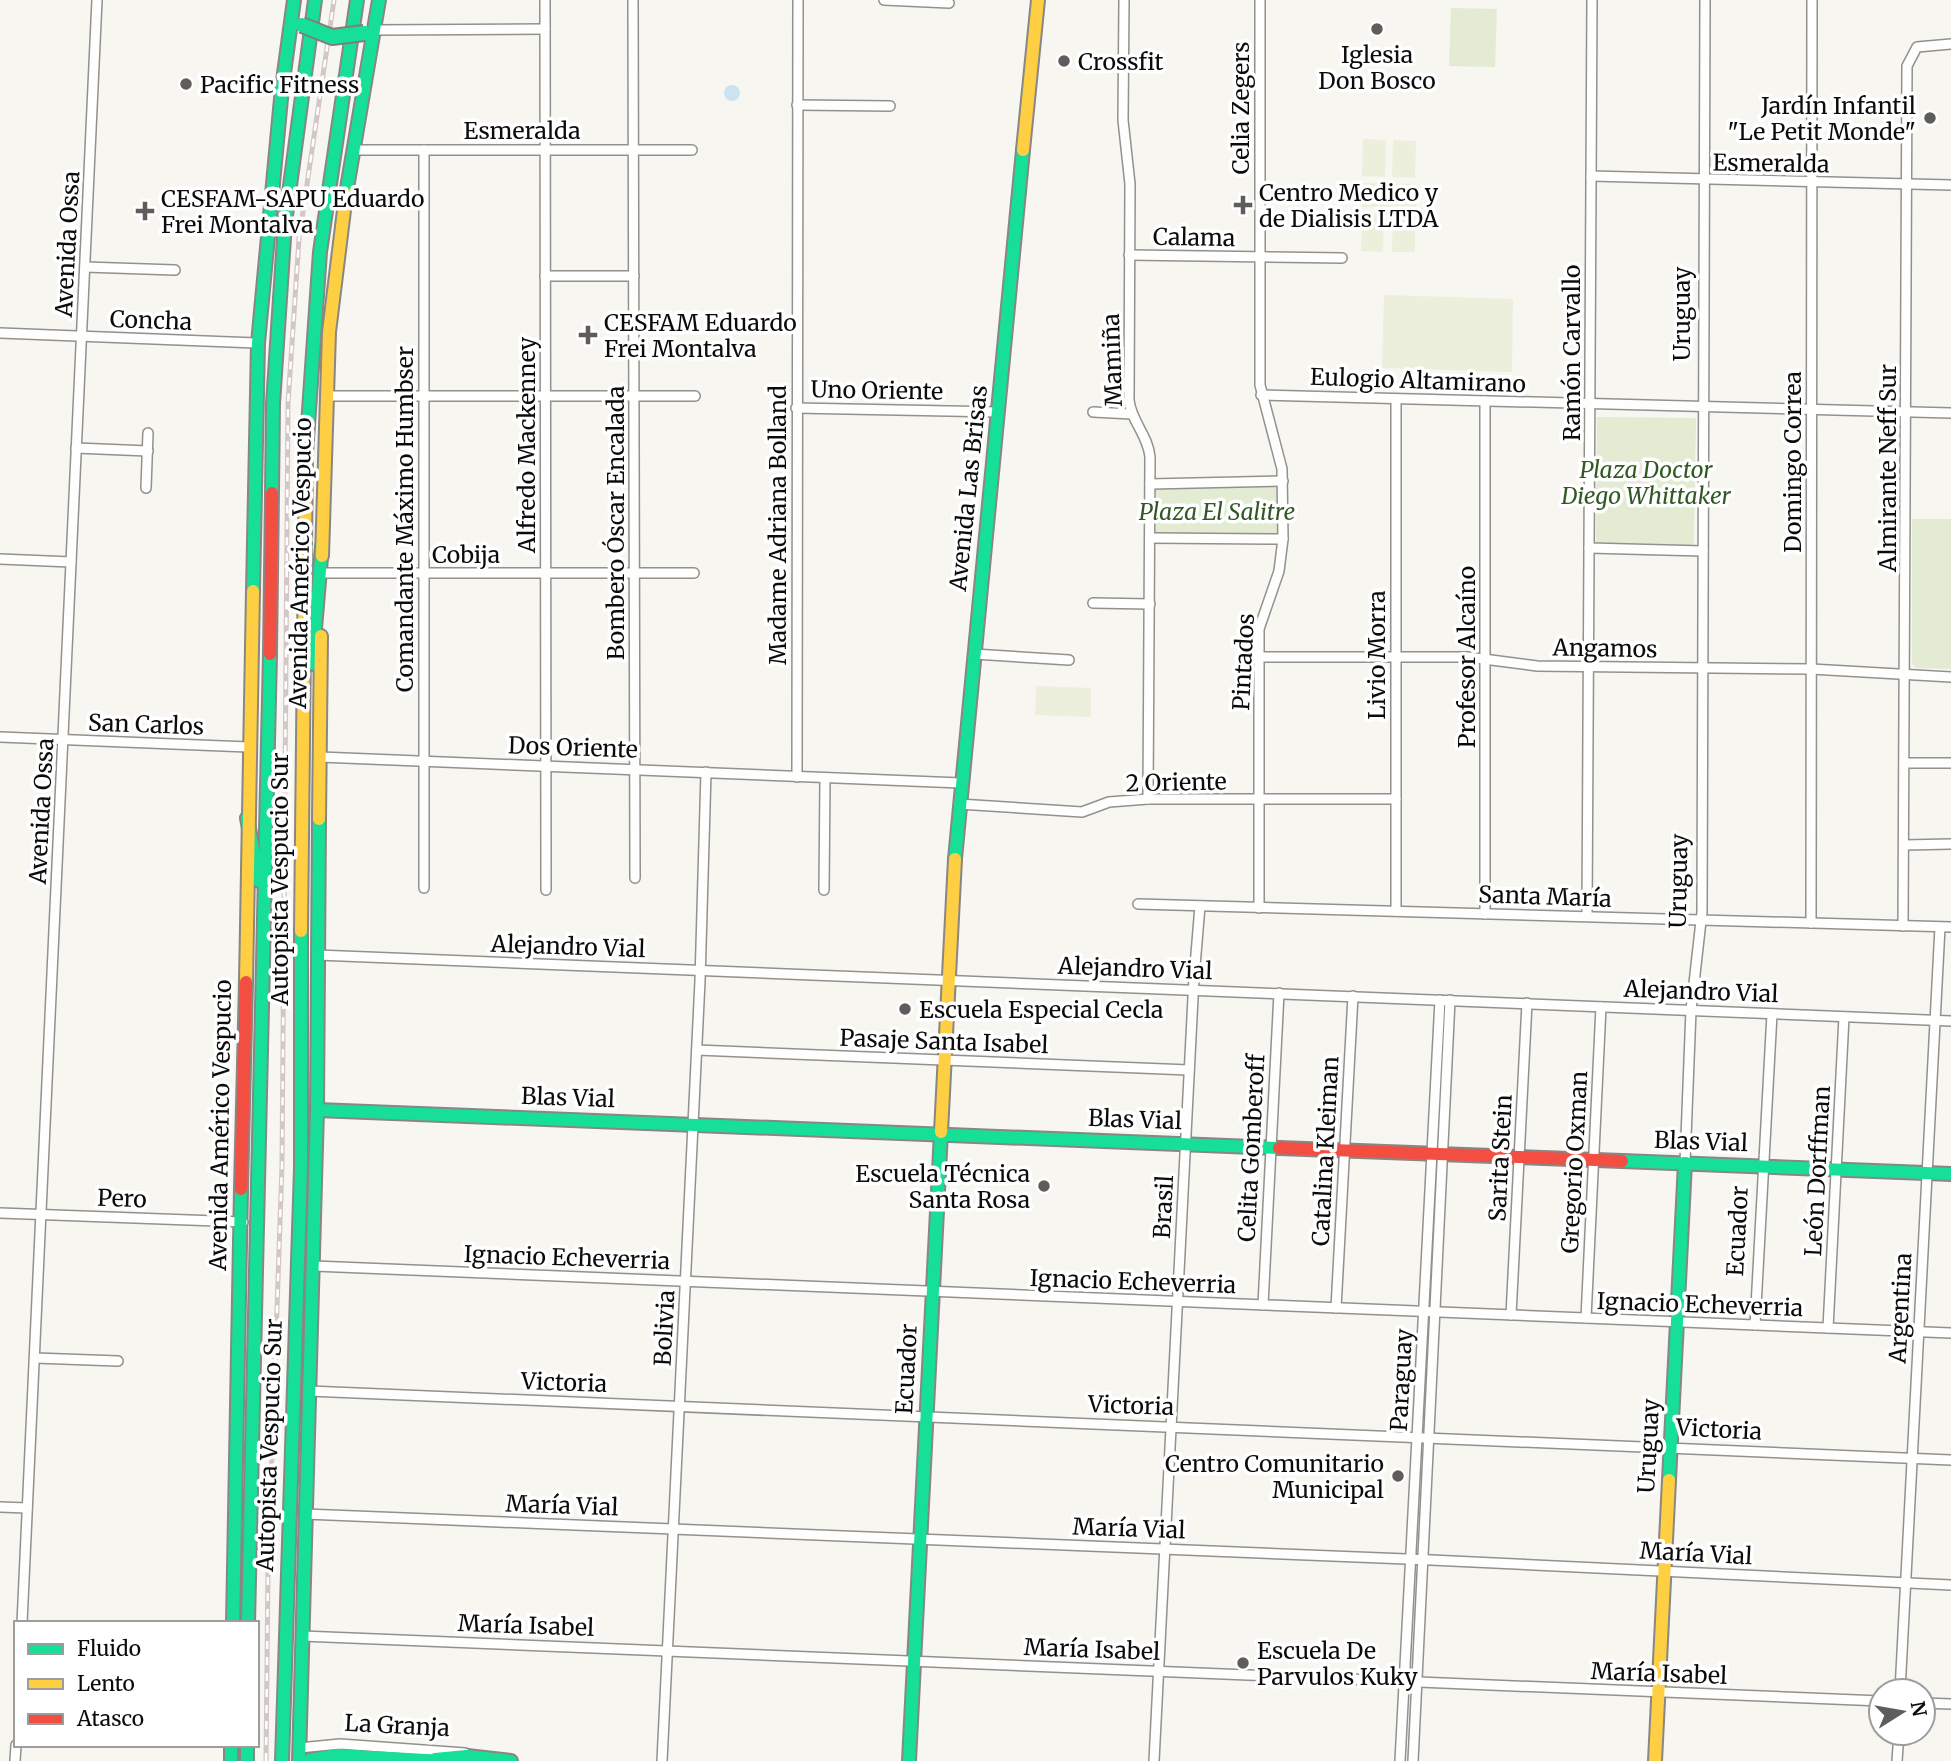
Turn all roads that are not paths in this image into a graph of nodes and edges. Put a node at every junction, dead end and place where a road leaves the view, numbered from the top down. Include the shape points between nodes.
1 (97, 0) edge
2 (315, 0) edge
3 (357, 0) edge
4 (379, 0) edge
5 (545, 0) edge
6 (633, 0) edge
7 (798, 0) edge
8 (1038, 0) edge
9 (1124, 0) edge
10 (1260, 0) edge
11 (1592, 0) edge
12 (1705, 0) edge
13 (1812, 0) edge
14 (884, 1) edge
15 (916, 1) edge
16 (949, 3) dead end
17 (293, 4) edge
18 (372, 29) junction
19 (545, 29) junction
20 (1951, 44) edge
21 (797, 105) junction
22 (890, 106) dead end
23 (353, 150) junction
24 (424, 150) junction
25 (545, 150) junction
26 (634, 150) junction
27 (692, 150) dead end
28 (1591, 176) junction
29 (1704, 181) junction
30 (1812, 184) junction
31 (1908, 184) junction
32 (1951, 185) edge
33 (1129, 255) junction
34 (1258, 257) junction
35 (1342, 258) dead end
36 (85, 267) junction
37 (175, 270) dead end
38 (545, 276) junction
39 (634, 276) junction
40 (0, 333) edge
41 (82, 337) junction
42 (258, 344) junction
43 (1261, 395) junction
44 (326, 396) junction
45 (424, 396) junction
46 (545, 396) junction
47 (634, 396) junction
48 (695, 396) dead end
49 (1396, 399) junction
50 (1485, 401) junction
51 (1590, 404) junction
52 (796, 408) junction
53 (1703, 408) junction
54 (1811, 411) junction
55 (999, 412) junction
56 (1093, 412) dead end
57 (1906, 412) junction
58 (1951, 413) edge
59 (1132, 414) junction
60 (148, 433) dead end
61 (76, 448) junction
62 (148, 452) junction
63 (1283, 481) junction
64 (1150, 484) junction
65 (146, 488) dead end
66 (1150, 538) junction
67 (1283, 539) junction
68 (322, 546) junction
69 (1589, 548) junction
70 (1703, 551) junction
71 (0, 559) edge
72 (71, 562) junction
73 (321, 573) junction
74 (424, 573) junction
75 (545, 573) junction
76 (635, 573) junction
77 (694, 573) dead end
78 (1093, 603) dead end
79 (1150, 604) junction
80 (974, 654) junction
81 (1259, 657) junction
82 (1396, 657) junction
83 (1485, 658) junction
84 (1069, 660) dead end
85 (1588, 667) junction
86 (1702, 668) junction
87 (1811, 669) junction
88 (1905, 675) junction
89 (1951, 677) edge
90 (0, 737) edge
91 (63, 740) junction
92 (248, 747) junction
93 (320, 757) junction
94 (424, 761) junction
95 (1904, 763) junction
96 (1951, 763) edge
97 (545, 765) junction
98 (635, 768) junction
99 (706, 772) junction
100 (797, 777) junction
101 (825, 778) junction
102 (961, 783) junction
103 (1148, 799) junction
104 (1396, 799) junction
105 (1258, 800) junction
106 (959, 804) junction
107 (301, 813) junction
108 (247, 818) junction
109 (1904, 845) junction
110 (1951, 845) edge
111 (635, 878) dead end
112 (424, 888) dead end
113 (546, 890) dead end
114 (824, 890) dead end
115 (1138, 904) dead end
116 (1200, 906) junction
117 (1259, 908) junction
118 (1396, 911) junction
119 (1485, 914) junction
120 (1587, 916) junction
121 (266, 917) junction
122 (1701, 920) junction
123 (1811, 923) junction
124 (1903, 926) junction
125 (1940, 927) junction
126 (1951, 927) edge
127 (317, 955) junction
128 (701, 970) junction
129 (946, 980) junction
130 (1193, 990) junction
131 (1279, 993) junction
132 (1353, 996) junction
133 (1440, 1000) junction
134 (1450, 1000) junction
135 (1527, 1003) junction
136 (1601, 1007) junction
137 (1691, 1010) junction
138 (1772, 1014) junction
139 (1844, 1017) junction
140 (1935, 1020) junction
141 (1951, 1021) edge
142 (697, 1050) junction
143 (942, 1060) junction
144 (1189, 1070) junction
145 (317, 1110) junction
146 (693, 1125) junction
147 (939, 1134) junction
148 (1185, 1144) junction
149 (1271, 1147) junction
150 (1345, 1150) junction
151 (1436, 1153) junction
152 (1520, 1157) junction
153 (1594, 1159) junction
154 (1685, 1163) junction
155 (1764, 1166) junction
156 (1836, 1169) junction
157 (1926, 1173) junction
158 (1951, 1174) edge
159 (0, 1213) edge
160 (41, 1214) junction
161 (243, 1223) junction
162 (314, 1266) junction
163 (685, 1281) junction
164 (932, 1292) junction
165 (1177, 1301) junction
166 (1263, 1305) junction
167 (1336, 1308) junction
168 (1423, 1312) junction
169 (1435, 1312) junction
170 (1511, 1315) junction
171 (1586, 1318) junction
172 (1677, 1322) junction
173 (1755, 1325) junction
174 (1828, 1328) junction
175 (1917, 1332) junction
176 (1951, 1333) edge
177 (35, 1358) junction
178 (118, 1361) dead end
179 (309, 1391) junction
180 (679, 1406) junction
181 (926, 1416) junction
182 (1171, 1426) junction
183 (1417, 1435) junction
184 (1429, 1436) junction
185 (1671, 1446) junction
186 (1910, 1458) junction
187 (1951, 1460) edge
188 (0, 1507) edge
189 (27, 1508) junction
190 (305, 1514) junction
191 (673, 1528) junction
192 (920, 1538) junction
193 (1166, 1549) junction
194 (1411, 1560) junction
195 (1423, 1560) junction
196 (1665, 1571) junction
197 (1905, 1583) junction
198 (1951, 1585) edge
199 (22, 1621) edge
200 (233, 1621) edge
201 (248, 1621) edge
202 (302, 1636) junction
203 (667, 1650) junction
204 (914, 1660) junction
205 (1159, 1671) junction
206 (1901, 1677) edge
207 (1405, 1682) junction
208 (1417, 1682) junction
209 (1659, 1693) junction
210 (1867, 1700) edge
211 (303, 1756) edge
212 (491, 1758) junction
213 (439, 1760) edge
214 (282, 1761) edge
215 (511, 1761) edge
216 (662, 1761) edge
217 (909, 1761) edge
218 (1154, 1761) edge
219 (1400, 1761) edge
220 (1413, 1761) edge
221 (1656, 1761) edge

1 - 36 street, Avenida Ossa
2 - 121 main road, Autopista Vespucio Sur via 290,172 275,341
3 - 107 main road, Autopista Vespucio Sur via 324,215 310,359
4 - 18 main road, Avenida Américo Vespucio
5 - 19 street, Alfredo Mackenney
6 - 26 street, Bombero Óscar Encalada
7 - 21 street, Madame Adriana Bolland
8 - 55 main road, Avenida Las Brisas
9 - 33 street, Mamiña
10 - 34 street, Celia Zegers
11 - 28 street, Ramón Carvallo
12 - 29 street, Uruguay
13 - 30 street, Domingo Correa
14 - 15 street
15 - 16 street
17 - 18 main road, bridge via 302,24 317,33 340,37
17 - 42 main road, Avenida Américo Vespucio
18 - 19 street
18 - 23 main road, Avenida Américo Vespucio
19 - 25 street, Alfredo Mackenney
20 - 31 street, Almirante Neff Sur via 1922,45 1908,61
21 - 22 street
21 - 52 street, Madame Adriana Bolland
23 - 24 street, Esmeralda
23 - 44 main road, Avenida Américo Vespucio via 332,293
24 - 25 street, Esmeralda
24 - 45 street, Comandante Máximo Humbser
25 - 26 street, Esmeralda
25 - 38 street, Alfredo Mackenney
26 - 27 street, Esmeralda
26 - 39 street, Bombero Óscar Encalada
28 - 29 street, Esmeralda
28 - 51 street, Ramón Carvallo
29 - 30 street, Esmeralda
29 - 53 street, Uruguay
30 - 31 street, Esmeralda
30 - 54 street, Domingo Correa
31 - 32 street, Esmeralda
31 - 57 street, Almirante Neff Sur
33 - 34 street, Calama
33 - 59 street, Mamiña
34 - 35 street, Calama
34 - 43 street, Pintados
36 - 37 street
36 - 41 street, Avenida Ossa
38 - 39 street
38 - 46 street, Alfredo Mackenney
39 - 47 street, Bombero Óscar Encalada
40 - 41 street, Concha
41 - 42 street, Concha
41 - 61 street, Avenida Ossa
42 - 92 main road, Avenida Américo Vespucio
43 - 49 street, Eulogio Altamirano
43 - 63 street, Pintados via 1278,445
44 - 45 street
44 - 68 main road, Avenida Américo Vespucio
45 - 46 street
45 - 74 street, Comandante Máximo Humbser
46 - 47 street
46 - 75 street, Alfredo Mackenney
47 - 48 street
47 - 76 street, Bombero Óscar Encalada
49 - 50 street, Eulogio Altamirano
49 - 82 street, Livio Morra
50 - 51 street, Eulogio Altamirano
50 - 83 street, Profesor Alcaíno
51 - 53 street, Eulogio Altamirano
51 - 69 street, Ramón Carvallo
52 - 55 street, Uno Oriente
52 - 100 street, Madame Adriana Bolland
53 - 54 street, Eulogio Altamirano
53 - 70 street, Uruguay
54 - 57 street, Eulogio Altamirano
54 - 87 street, Domingo Correa
55 - 80 main road, Avenida Las Brisas
56 - 59 street
57 - 58 street, Eulogio Altamirano
57 - 88 street, Almirante Neff Sur
59 - 64 street, Mamiña via 1148,442
60 - 62 street
61 - 62 street
61 - 72 street, Avenida Ossa
62 - 65 street
63 - 64 street
63 - 67 street, Pintados
64 - 66 street, Mamiña
66 - 67 street
66 - 79 street, Mamiña
67 - 81 street, Pintados via 1279,571 1261,621
68 - 73 main road, Avenida Américo Vespucio
68 - 107 main road
69 - 70 street
69 - 85 street, Ramón Carvallo
70 - 86 street, Uruguay
71 - 72 street
72 - 91 street, Avenida Ossa
73 - 74 street, Cobija
73 - 93 main road, Avenida Américo Vespucio
74 - 75 street, Cobija
74 - 94 street, Comandante Máximo Humbser
75 - 76 street, Cobija
75 - 97 street, Alfredo Mackenney
76 - 77 street, Cobija
76 - 98 street, Bombero Óscar Encalada
78 - 79 street
79 - 103 street, Mamiña
80 - 84 street
80 - 102 main road, Avenida Las Brisas
81 - 82 street, Angamos
81 - 105 street, Pintados
82 - 83 street, Angamos
82 - 104 street, Livio Morra
83 - 85 street, Angamos
83 - 119 street, Profesor Alcaíno
85 - 86 street, Angamos
85 - 120 street, Ramón Carvallo
86 - 87 street, Angamos
86 - 122 street, Uruguay
87 - 88 street, Angamos
87 - 123 street, Domingo Correa
88 - 89 street, Angamos
88 - 95 street, Almirante Neff Sur
90 - 91 street, San Carlos
91 - 92 street, San Carlos
91 - 160 street, Avenida Ossa
92 - 108 main road, Avenida Américo Vespucio
93 - 94 street, Dos Oriente
93 - 127 main road, Avenida Américo Vespucio
94 - 97 street, Dos Oriente
94 - 112 street, Comandante Máximo Humbser
95 - 96 street
95 - 109 street, Almirante Neff Sur
97 - 98 street, Dos Oriente
97 - 113 street, Alfredo Mackenney
98 - 99 street, Dos Oriente
98 - 111 street, Bombero Óscar Encalada
99 - 100 street, Dos Oriente
99 - 128 street, Bolivia
100 - 101 street, Dos Oriente
101 - 102 street, Dos Oriente
101 - 114 street
102 - 106 main road, Avenida Las Brisas
103 - 105 street, 2 Oriente
103 - 106 street, 2 Oriente via 1109,802 1082,812
104 - 105 street, 2 Oriente
104 - 118 street, Livio Morra
105 - 117 street, Pintados
106 - 129 main road, Avenida Las Brisas
107 - 214 main road, Autopista Vespucio Sur via 302,1141
108 - 121 main road
108 - 161 main road, Avenida Américo Vespucio
109 - 110 street
109 - 124 street, Almirante Neff Sur
115 - 116 street, Santa María
116 - 117 street, Santa María
116 - 130 street, Brasil
117 - 118 street, Santa María
118 - 119 street, Santa María
119 - 120 street, Santa María
120 - 122 street, Santa María
121 - 201 main road, Autopista Vespucio Sur
122 - 123 street, Santa María
122 - 137 street, Uruguay
123 - 124 street, Santa María
124 - 125 street, Santa María
125 - 126 street, Santa María
125 - 140 street, Argentina
127 - 128 street, Alejandro Vial
127 - 145 main road, Avenida Américo Vespucio
128 - 129 street, Alejandro Vial
128 - 142 street, Bolivia
129 - 130 street, Alejandro Vial
129 - 143 main road, Ecuador
130 - 131 street, Alejandro Vial
130 - 144 street, Brasil
131 - 132 street, Alejandro Vial
131 - 149 street, Celita Gomberoff
132 - 133 street, Alejandro Vial
132 - 150 street, Catalina Kleiman
133 - 134 street, Alejandro Vial
133 - 151 street, Paraguay
134 - 135 street, Alejandro Vial
134 - 151 street, Paraguay
135 - 136 street, Alejandro Vial
135 - 152 street, Sarita Stein
136 - 137 street, Alejandro Vial
136 - 153 street, Gregorio Oxman
137 - 138 street, Alejandro Vial
137 - 154 street, Uruguay
138 - 139 street, Alejandro Vial
138 - 155 street, Ecuador
139 - 140 street, Alejandro Vial
139 - 156 street, León Dorffman
140 - 141 street, Alejandro Vial
140 - 157 street, Argentina
142 - 143 street, Pasaje Santa Isabel
142 - 146 street, Bolivia
143 - 144 street, Pasaje Santa Isabel
143 - 147 main road, Ecuador
144 - 148 street, Brasil
145 - 146 main road, Blas Vial
145 - 162 main road, Avenida Américo Vespucio
146 - 147 main road, Blas Vial
146 - 163 street, Bolivia
147 - 148 main road, Blas Vial
147 - 164 main road, Ecuador
148 - 149 main road, Blas Vial
148 - 165 street, Brasil
149 - 150 main road, Blas Vial
149 - 166 street, Celita Gomberoff
150 - 151 main road, Blas Vial
150 - 167 street, Catalina Kleiman
151 - 152 main road, Blas Vial
151 - 168 street, Paraguay
151 - 169 street, Paraguay
152 - 153 main road, Blas Vial
152 - 170 street, Sarita Stein
153 - 154 main road, Blas Vial
153 - 171 street, Gregorio Oxman
154 - 155 main road, Blas Vial
154 - 172 main road, Uruguay
155 - 156 main road, Blas Vial
155 - 173 street, Ecuador
156 - 157 main road, Blas Vial
156 - 174 street, León Dorffman
157 - 158 main road, Blas Vial
157 - 175 street, Argentina
159 - 160 street, Pero
160 - 161 street, Pero
160 - 177 street, Avenida Ossa
161 - 200 main road, Avenida Américo Vespucio
162 - 163 street, Ignacio Echeverria
162 - 179 main road, Avenida Américo Vespucio
163 - 164 street, Ignacio Echeverria
163 - 180 street, Bolivia
164 - 165 street, Ignacio Echeverria
164 - 181 main road, Ecuador
165 - 166 street, Ignacio Echeverria
165 - 182 street, Brasil
166 - 167 street, Ignacio Echeverria
167 - 168 street, Ignacio Echeverria
168 - 169 street, Ignacio Echeverria
168 - 183 street, Paraguay
169 - 170 street, Ignacio Echeverria
169 - 184 street, Paraguay
170 - 171 street, Ignacio Echeverria
171 - 172 street, Ignacio Echeverria
172 - 173 street, Ignacio Echeverria
172 - 185 main road, Uruguay
173 - 174 street, Ignacio Echeverria
174 - 175 street, Ignacio Echeverria
175 - 176 street, Ignacio Echeverria
175 - 186 street, Argentina
177 - 178 street
177 - 189 street, Avenida Ossa
179 - 180 street, Victoria
179 - 190 main road, Avenida Américo Vespucio
180 - 181 street, Victoria
180 - 191 street, Bolivia
181 - 182 street, Victoria
181 - 192 main road, Ecuador
182 - 183 street, Victoria
182 - 193 street, Brasil
183 - 184 street, Victoria
183 - 194 street, Paraguay
184 - 185 street, Victoria
184 - 195 street, Paraguay
185 - 186 street, Victoria
185 - 196 main road, Uruguay
186 - 187 street, Victoria
186 - 197 street, Argentina
188 - 189 street
189 - 199 street, Avenida Ossa
190 - 191 street, María Vial
190 - 202 main road, Avenida Américo Vespucio
191 - 192 street, María Vial
191 - 203 street, Bolivia
192 - 193 street, María Vial
192 - 204 main road, Ecuador
193 - 194 street, María Vial
193 - 205 street, Brasil
194 - 195 street, María Vial
194 - 207 street, Paraguay
195 - 196 street, María Vial
195 - 208 street, Paraguay
196 - 197 street, María Vial
196 - 209 main road, Uruguay
197 - 198 street, María Vial
197 - 206 street, Argentina
202 - 203 street, María Isabel
202 - 211 main road, Avenida Américo Vespucio
203 - 204 street, María Isabel
203 - 216 street, Bolivia
204 - 205 street, María Isabel
204 - 217 main road, Ecuador
205 - 207 street, María Isabel
205 - 218 street, Brasil
207 - 208 street, María Isabel
207 - 219 street, Paraguay
208 - 209 street, María Isabel
208 - 220 street, Paraguay
209 - 210 street, María Isabel
209 - 221 main road, Uruguay
211 - 212 street, La Granja via 340,1744
211 - 213 main road, La Granja
212 - 213 main road, La Granja
212 - 215 main road, La Granja

